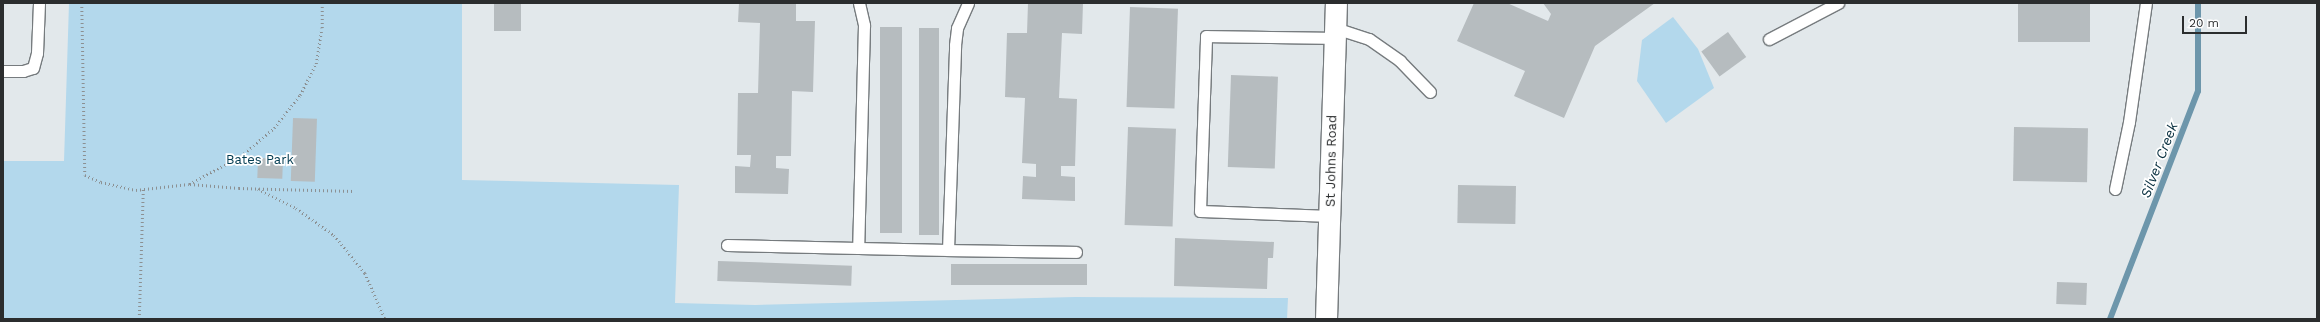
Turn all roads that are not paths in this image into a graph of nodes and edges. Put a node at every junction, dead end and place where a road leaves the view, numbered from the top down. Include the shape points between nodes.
1 (39, 3) edge
2 (859, 3) edge
3 (968, 3) edge
4 (1336, 3) edge
5 (1838, 3) edge
6 (2146, 3) edge
7 (1335, 33) junction
8 (1769, 39) dead end
9 (3, 71) edge
10 (1430, 92) dead end
11 (2115, 189) dead end
12 (1331, 216) junction
13 (727, 245) dead end
14 (858, 248) junction
15 (948, 250) junction
16 (1076, 252) dead end
17 (1326, 319) edge

1 - 9 lane via 38,53 33,68
2 - 14 lane via 864,25
3 - 15 lane via 957,28 955,45
4 - 7 street, St Johns Road
5 - 8 lane
6 - 11 lane via 2129,122
7 - 10 lane via 1369,38 1400,61
7 - 12 street, St Johns Road
7 - 12 lane via 1206,36 1200,212
12 - 17 street, St Johns Road
13 - 14 lane
14 - 15 lane
15 - 16 lane

